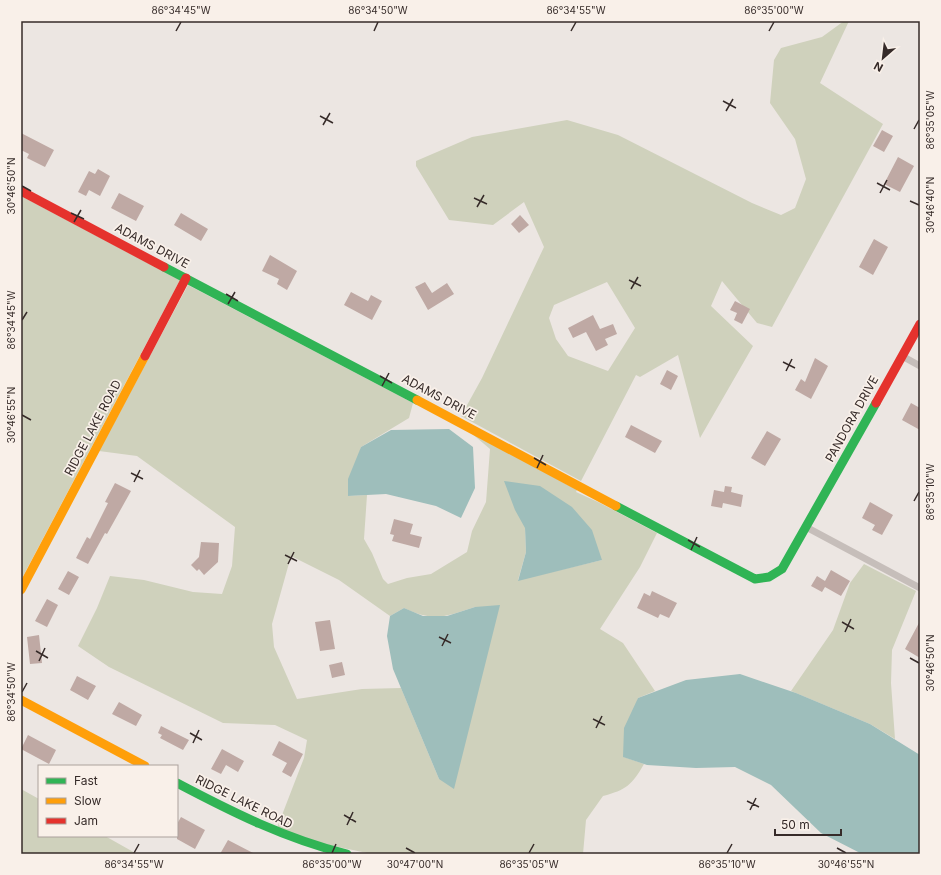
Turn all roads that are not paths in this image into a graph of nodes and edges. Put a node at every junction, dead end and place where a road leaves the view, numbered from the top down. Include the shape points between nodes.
1 (21, 191) edge
2 (186, 278) junction
3 (920, 324) edge
4 (902, 356) junction
5 (920, 366) edge
6 (806, 527) junction
7 (920, 588) edge
8 (21, 590) edge
9 (21, 700) edge
10 (143, 765) edge
11 (178, 784) edge
12 (347, 854) edge

1 - 2 street, ADAMS DRIVE
2 - 6 street, ADAMS DRIVE via 746,575 762,579 776,574 782,569
2 - 8 street, RIDGE LAKE ROAD
3 - 4 street, PANDORA DRIVE
4 - 5 street
4 - 6 street, PANDORA DRIVE
6 - 7 street
9 - 10 street
11 - 12 street, RIDGE LAKE ROAD via 259,826 323,849

